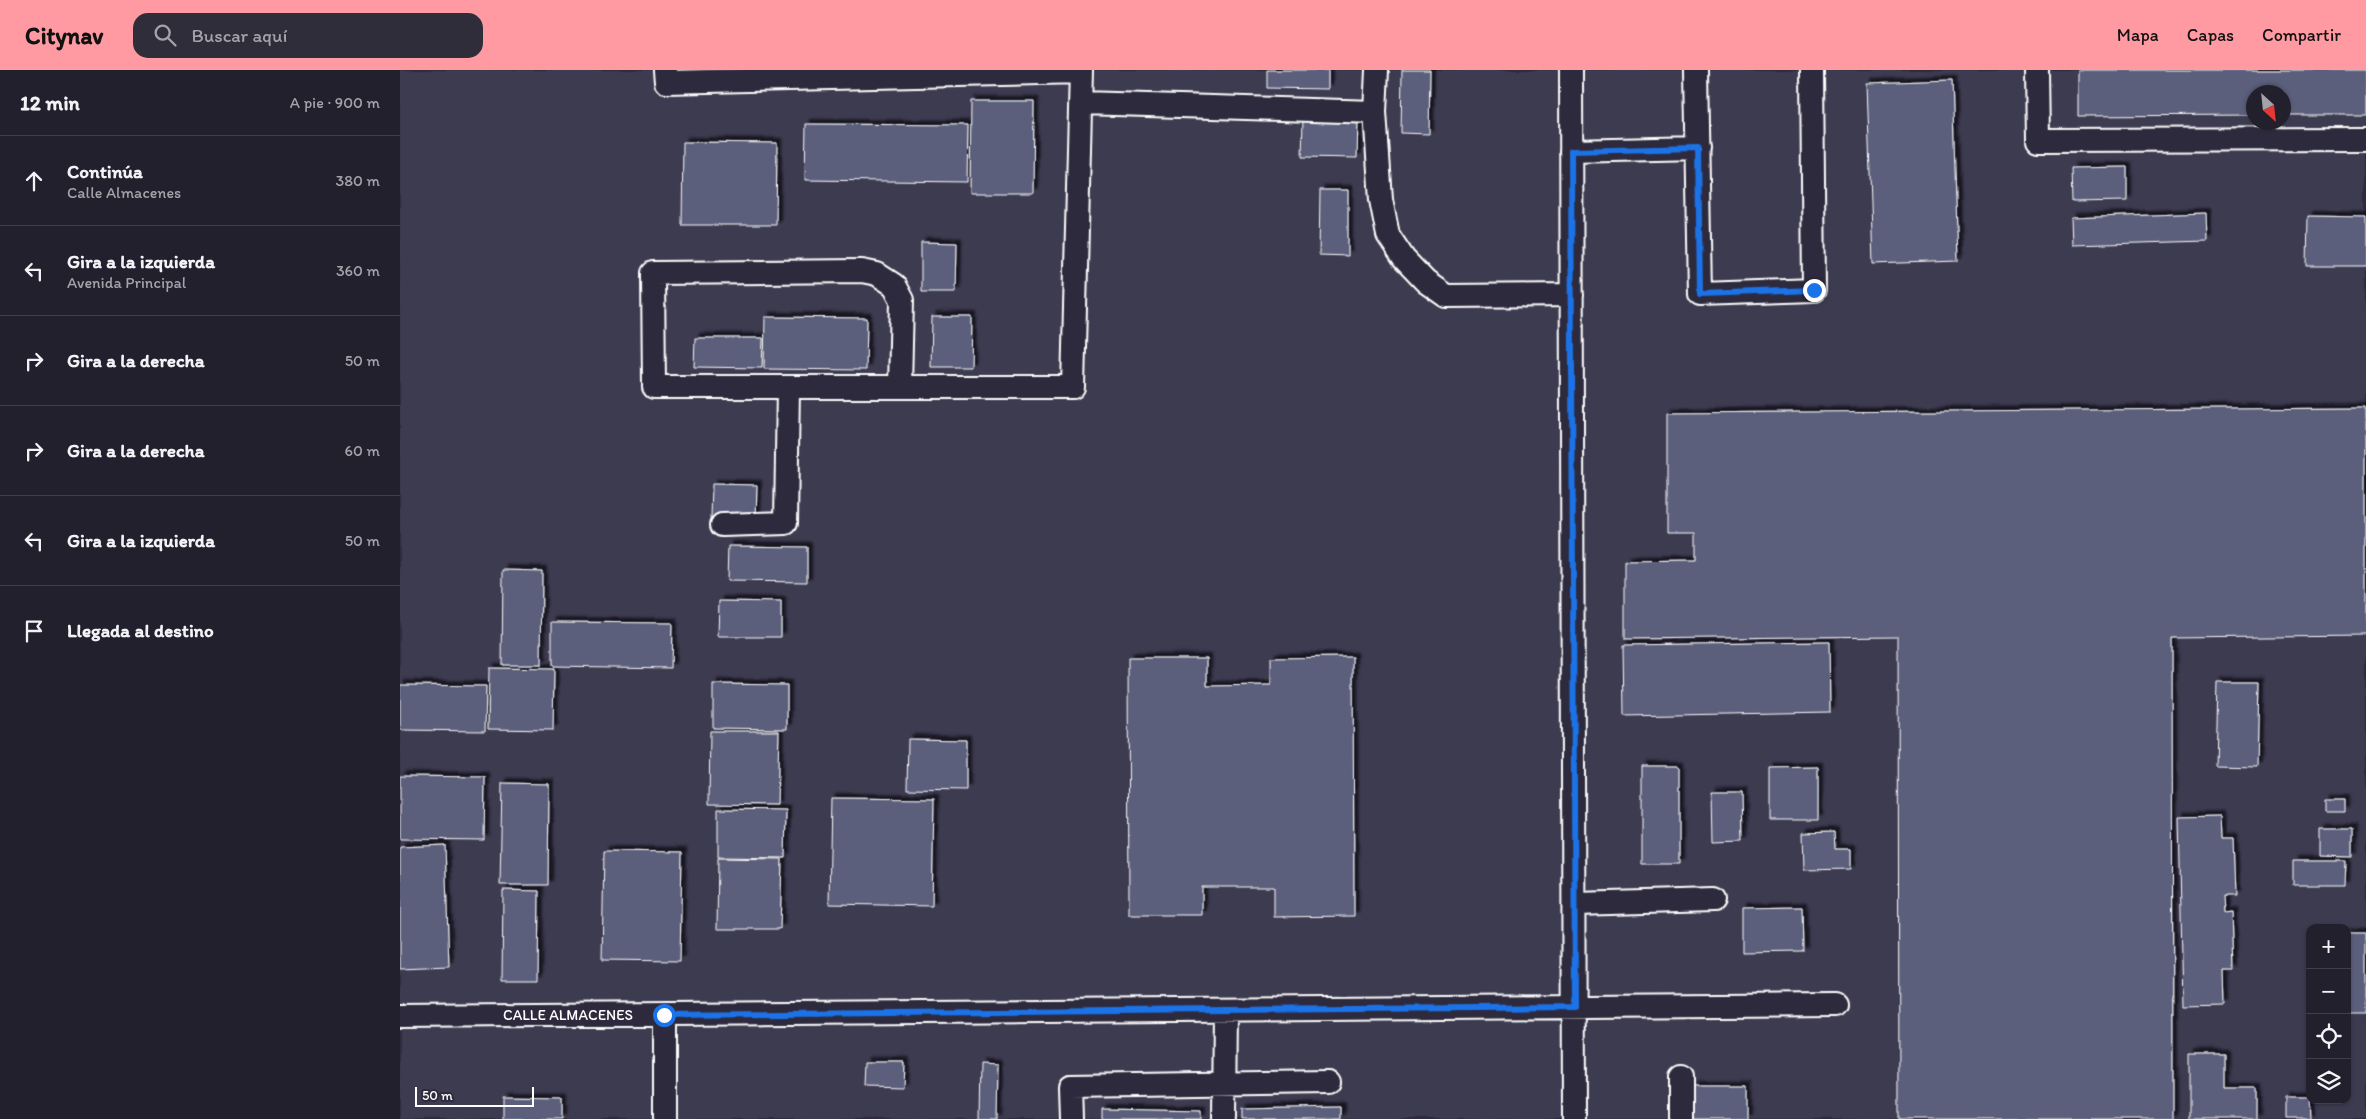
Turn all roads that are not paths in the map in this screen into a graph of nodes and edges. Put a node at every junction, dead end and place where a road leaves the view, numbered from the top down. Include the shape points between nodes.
1 (665, 70) edge
2 (1377, 70) edge
3 (1571, 70) edge
4 (1696, 70) edge
5 (1812, 70) edge
6 (2037, 70) edge
7 (1081, 71) edge
8 (1082, 103) junction
9 (1376, 112) junction
10 (2366, 139) edge
11 (1698, 148) junction
12 (1571, 151) junction
13 (1572, 295) junction
14 (788, 387) junction
15 (900, 387) junction
16 (722, 525) dead end
17 (1713, 900) dead end
18 (1575, 904) junction
19 (1835, 1005) dead end
20 (1575, 1007) junction
21 (1225, 1010) junction
22 (664, 1015) junction
23 (400, 1016) edge
24 (1681, 1077) dead end
25 (1328, 1082) dead end
26 (1224, 1084) junction
27 (665, 1119) edge
28 (1071, 1119) edge
29 (1224, 1119) edge
30 (1574, 1119) edge
31 (1681, 1119) edge

1 - 7 street via 666,82
2 - 9 street
3 - 12 street
4 - 11 street
5 - 11 street via 1814,290 1700,294
6 - 10 street via 2038,140
7 - 8 street
8 - 9 street
8 - 15 street via 1073,387
9 - 13 street via 1381,200 1388,235 1404,259 1426,282 1446,296
11 - 12 street
12 - 13 street
13 - 18 street
14 - 15 street
14 - 15 street via 654,387 653,273 862,271 877,274 894,286 902,300
14 - 16 street via 786,523
17 - 18 street
18 - 20 street
19 - 20 street, CALLE ALMACENES
20 - 21 street, CALLE ALMACENES
20 - 30 street
21 - 22 street, CALLE ALMACENES
21 - 26 street
22 - 23 street, CALLE ALMACENES
22 - 27 street
24 - 31 street
25 - 26 street
26 - 28 street via 1070,1086
26 - 29 street

